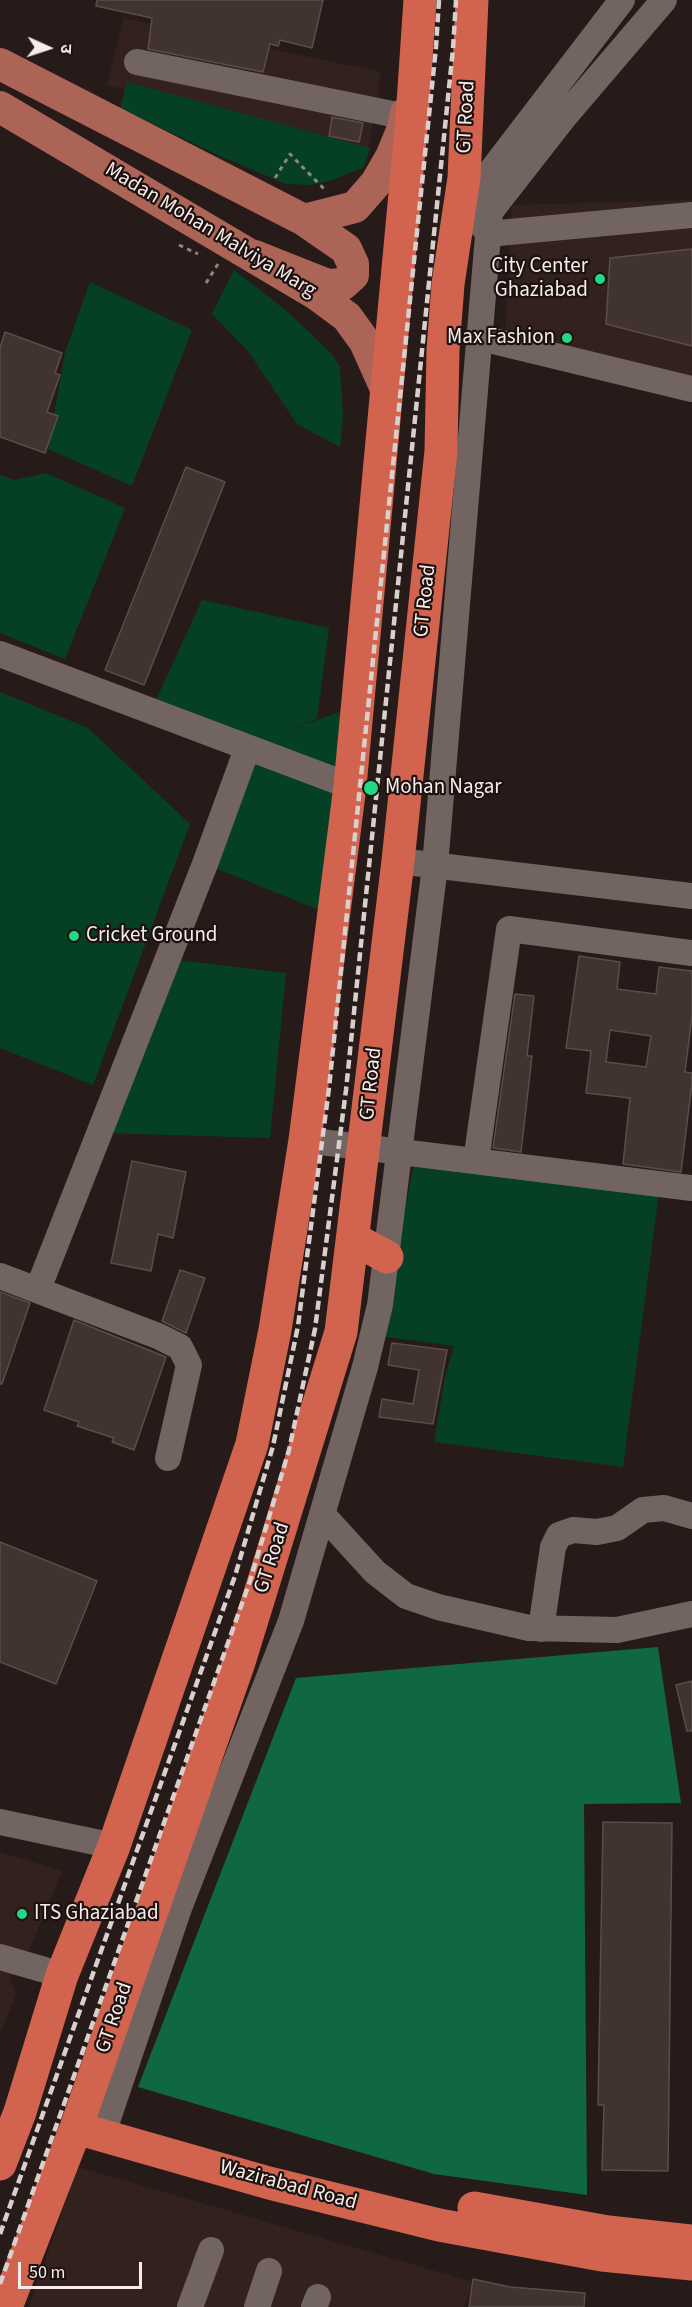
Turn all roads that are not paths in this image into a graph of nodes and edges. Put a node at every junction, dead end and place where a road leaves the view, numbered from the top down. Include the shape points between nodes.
1 (420, 0) edge
2 (472, 0) edge
3 (622, 0) edge
4 (664, 0) edge
5 (137, 62) dead end
6 (0, 64) edge
7 (0, 107) edge
8 (409, 118) junction
9 (176, 154) junction
10 (151, 195) junction
11 (692, 215) edge
12 (479, 219) junction
13 (304, 220) junction
14 (255, 256) junction
15 (477, 337) junction
16 (692, 388) edge
17 (386, 389) junction
18 (444, 573) junction
19 (0, 654) edge
20 (246, 749) junction
21 (350, 786) junction
22 (398, 861) junction
23 (435, 866) junction
24 (692, 896) edge
25 (692, 953) edge
26 (305, 1140) junction
27 (365, 1148) junction
28 (400, 1152) junction
29 (476, 1161) junction
30 (692, 1188) edge
31 (354, 1239) junction
32 (387, 1257) junction
33 (0, 1276) edge
34 (38, 1290) junction
35 (168, 1458) dead end
36 (322, 1514) junction
37 (692, 1516) edge
38 (692, 1614) edge
39 (541, 1629) junction
40 (0, 1822) edge
41 (114, 1846) junction
42 (0, 1958) edge
43 (62, 1975) junction
44 (92, 2123) junction
45 (0, 2164) edge
46 (692, 2241) edge
47 (211, 2250) dead end
48 (692, 2264) edge
49 (269, 2271) dead end
50 (6, 2307) edge
51 (190, 2307) edge
52 (257, 2307) edge

1 - 8 highway
2 - 12 highway, GT Road via 464,178
3 - 12 street
4 - 12 street
5 - 8 street
6 - 9 main road
7 - 10 main road, Madan Mohan Malviya Marg
8 - 13 main road via 376,183 355,207
8 - 17 highway
9 - 10 main road
9 - 13 main road
10 - 14 main road, Madan Mohan Malviya Marg
11 - 12 street
12 - 15 street
12 - 18 highway, GT Road via 448,284 441,451
13 - 14 main road via 346,249 353,275 343,284 328,285
14 - 17 main road, Madan Mohan Malviya Marg via 347,317 365,342
15 - 16 street
15 - 18 street
17 - 21 highway
18 - 22 highway, GT Road
18 - 23 street
19 - 20 street
20 - 21 street
20 - 34 street via 205,864
21 - 26 highway
22 - 23 street
22 - 27 highway, GT Road
23 - 24 street
23 - 28 street
25 - 29 street via 509,929
26 - 27 street
26 - 41 highway via 275,1330 252,1444
27 - 28 street
27 - 31 highway, GT Road
28 - 29 street
28 - 32 street
29 - 30 street
31 - 32 highway
31 - 44 highway, GT Road via 341,1332 305,1457
32 - 36 street via 365,1367
33 - 34 street
34 - 35 street via 180,1347 189,1365
36 - 39 street via 375,1572 406,1596 438,1607
36 - 44 street via 291,1621
37 - 39 street via 664,1508 643,1510 617,1528 597,1532 573,1530 559,1535 553,1547
38 - 39 street via 617,1630
40 - 41 street
41 - 43 highway
42 - 43 street
43 - 45 highway
44 - 46 highway, Wazirabad Road via 451,2204 608,2232
44 - 48 highway, Wazirabad Road via 269,2183 439,2224 602,2255
44 - 50 highway
47 - 51 street
49 - 52 street

